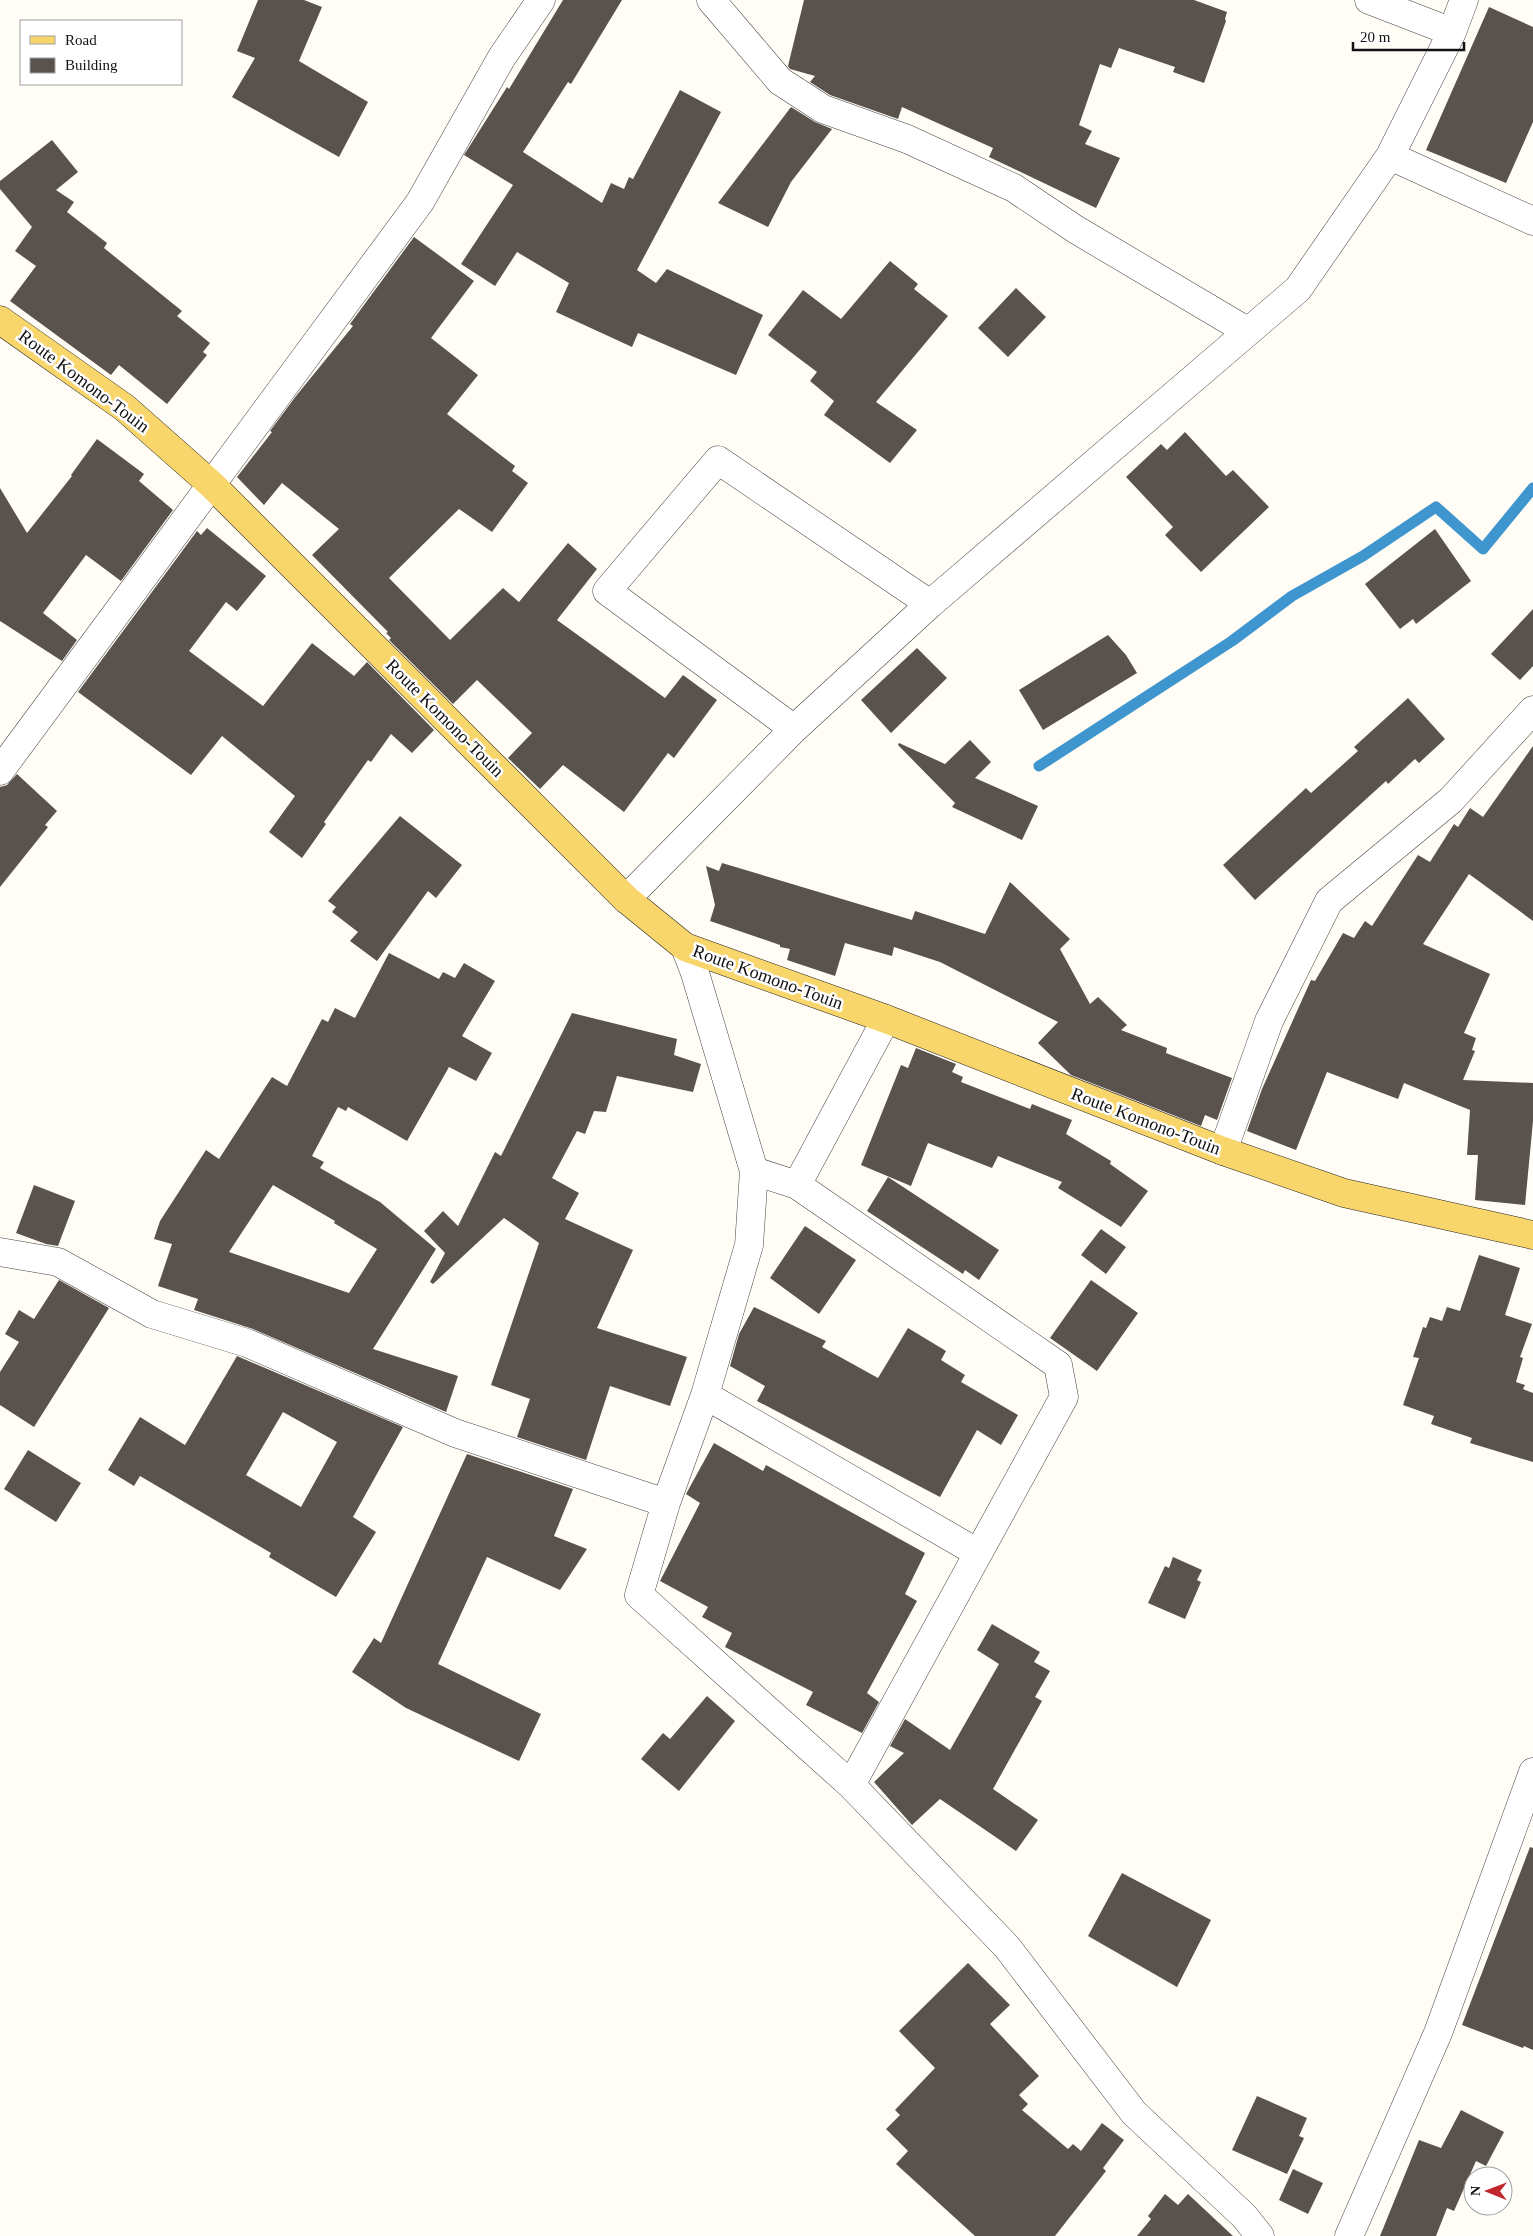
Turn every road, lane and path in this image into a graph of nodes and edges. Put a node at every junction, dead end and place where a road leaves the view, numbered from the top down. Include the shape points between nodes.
1 (541, 0) edge
2 (711, 0) edge
3 (1369, 0) edge
4 (1464, 0) edge
5 (1452, 32) junction
6 (1390, 156) junction
7 (1533, 221) edge
8 (0, 320) edge
9 (1247, 331) junction
10 (212, 485) junction
11 (930, 604) junction
12 (1533, 710) edge
13 (794, 729) junction
14 (0, 771) edge
15 (626, 899) junction
16 (685, 947) junction
17 (886, 1019) junction
18 (1223, 1151) junction
19 (754, 1171) junction
20 (797, 1185) junction
21 (1533, 1235) edge
22 (0, 1252) edge
23 (705, 1395) junction
24 (666, 1503) junction
25 (978, 1553) junction
26 (1533, 1772) edge
27 (851, 1785) junction
28 (1260, 2236) edge
29 (1349, 2236) edge

1 - 10 street via 502,57 420,202
2 - 9 street via 780,81 823,108 907,139 1014,188 1075,229
3 - 5 street
4 - 5 street
5 - 6 street
6 - 7 street
6 - 9 street via 1298,289
8 - 10 main road, Route Komono-Touin via 125,408
9 - 11 street
10 - 14 street
10 - 15 main road, Route Komono-Touin
11 - 13 street
11 - 13 street via 718,460 607,591
12 - 18 street via 1451,800 1329,901 1269,1021
13 - 15 street
15 - 16 main road, Route Komono-Touin
16 - 17 main road, Route Komono-Touin
16 - 19 street
17 - 18 main road, Route Komono-Touin
17 - 20 street
18 - 21 main road, Route Komono-Touin via 1344,1193
19 - 20 street
19 - 23 street via 749,1245
20 - 25 street via 1058,1365 1064,1397
22 - 24 street via 58,1262 152,1314 247,1343 455,1433
23 - 24 street
23 - 25 street
24 - 27 street via 639,1595
25 - 27 street
26 - 29 street via 1438,2032
27 - 28 street via 1006,1947 1134,2113 1244,2216

